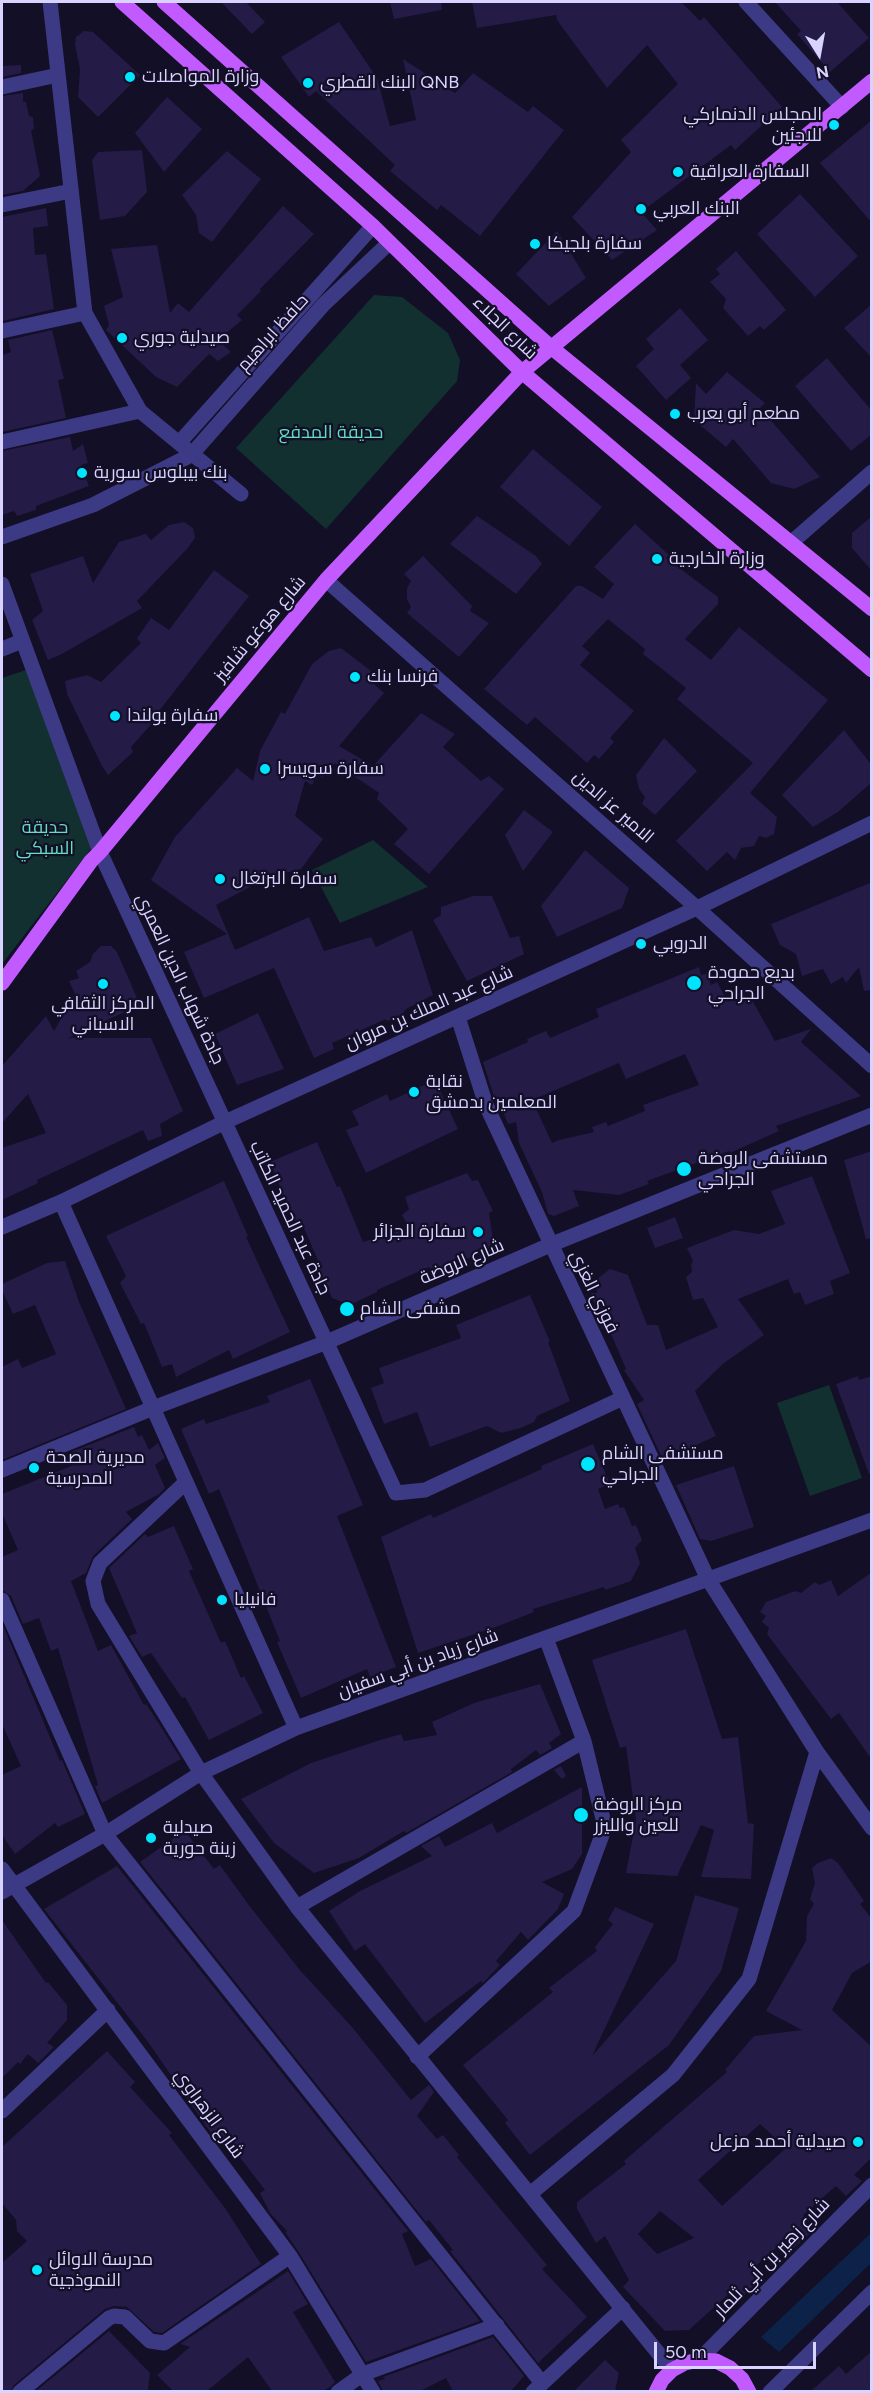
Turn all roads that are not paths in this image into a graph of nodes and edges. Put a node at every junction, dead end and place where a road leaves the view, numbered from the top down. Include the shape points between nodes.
1 (50, 2) edge
2 (122, 2) edge
3 (164, 2) edge
4 (746, 2) edge
5 (58, 75) junction
6 (872, 81) edge
7 (2, 87) edge
8 (842, 107) junction
9 (71, 190) junction
10 (2, 205) edge
11 (373, 226) junction
12 (389, 243) junction
13 (85, 313) junction
14 (2, 331) edge
15 (552, 348) junction
16 (522, 372) junction
17 (140, 411) junction
18 (2, 442) edge
19 (179, 443) junction
20 (191, 455) junction
21 (872, 472) edge
22 (241, 494) dead end
23 (2, 537) edge
24 (792, 542) junction
25 (326, 580) junction
26 (2, 584) edge
27 (872, 609) edge
28 (22, 641) junction
29 (2, 649) edge
30 (872, 670) edge
31 (872, 823) edge
32 (100, 852) junction
33 (698, 908) junction
34 (2, 983) edge
35 (458, 1017) junction
36 (872, 1066) edge
37 (872, 1115) edge
38 (225, 1122) junction
39 (61, 1203) junction
40 (2, 1227) edge
41 (550, 1245) junction
42 (327, 1342) junction
43 (623, 1398) junction
44 (153, 1408) junction
45 (2, 1470) edge
46 (186, 1482) junction
47 (872, 1520) edge
48 (708, 1579) junction
49 (2, 1600) edge
50 (546, 1638) junction
51 (296, 1728) junction
52 (584, 1741) junction
53 (816, 1752) junction
54 (201, 1773) junction
55 (872, 1828) edge
56 (105, 1834) junction
57 (2, 1869) edge
58 (8, 1888) edge
59 (297, 1907) junction
60 (108, 2010) junction
61 (417, 2057) junction
62 (2, 2111) edge
63 (872, 2184) edge
64 (530, 2194) junction
65 (290, 2256) junction
66 (872, 2292) edge
67 (624, 2308) junction
68 (497, 2325) junction
69 (699, 2360) junction
70 (672, 2370) junction
71 (363, 2374) junction
72 (538, 2387) edge
73 (20, 2391) edge
74 (338, 2391) edge
75 (373, 2391) edge
76 (656, 2391) edge
77 (749, 2391) edge
78 (770, 2391) edge

1 - 5 street
2 - 11 main road, شارع الجلاء
3 - 15 main road, شارع الجلاء
4 - 8 street
5 - 7 street
5 - 9 street
6 - 8 main road, شارع هوغو شافيز
8 - 15 main road, شارع هوغو شافيز
9 - 10 street
9 - 13 street
11 - 12 main road, شارع الجلاء
11 - 19 street
12 - 16 main road, شارع الجلاء
12 - 20 street, حافظ ابراهيم via 324,304
13 - 14 street
13 - 17 street
15 - 16 main road, شارع هوغو شافيز
15 - 24 main road, شارع الجلاء
16 - 25 main road, شارع هوغو شافيز
16 - 30 main road, شارع الجلاء
17 - 18 street
17 - 19 street
19 - 20 street
20 - 22 street
20 - 23 street via 93,505
21 - 24 street
24 - 27 main road, شارع الجلاء
25 - 32 main road, شارع هوغو شافيز
25 - 33 street, الامير عز الدين
26 - 28 street, جادة شهاب الدين العمري
28 - 29 street
28 - 32 street, جادة شهاب الدين العمري
31 - 33 street, شارع عبد الملك بن مروان
32 - 34 main road, شارع هوغو شافيز
32 - 38 street, جادة شهاب الدين العمري
33 - 35 street, شارع عبد الملك بن مروان
33 - 36 street, الامير عز الدين
35 - 38 street, شارع عبد الملك بن مروان
35 - 41 street, فوزي الغزي via 486,1105
37 - 41 street, شارع الروضة
38 - 39 street, شارع عبد الملك بن مروان
38 - 42 street, جادة عبد الحميد الكاتب
39 - 40 street, شارع عبد الملك بن مروان
39 - 44 street
41 - 42 street, شارع الروضة
41 - 43 street, فوزي الغزي
42 - 43 street, جادة عبد الحميد الكاتب via 396,1493 425,1490
42 - 44 street, شارع الروضة
43 - 48 street, فوزي الغزي
44 - 45 street, شارع الروضة
44 - 46 street
46 - 51 street
46 - 54 street via 100,1563 93,1581 98,1604
47 - 48 street, شارع زياد بن أبي سفيان
48 - 50 street, شارع زياد بن أبي سفيان
48 - 53 street, فوزي الغزي
49 - 56 street
50 - 51 street, شارع زياد بن أبي سفيان
50 - 52 street
51 - 54 street, شارع زياد بن أبي سفيان
52 - 59 street
52 - 61 street via 605,1827 574,1911
53 - 55 street, فوزي الغزي
53 - 64 street via 749,1979 673,2075
54 - 56 street, شارع زياد بن أبي سفيان
54 - 59 street
56 - 58 street, شارع زياد بن أبي سفيان
56 - 68 street
57 - 58 street, شارع الزهراوي
58 - 60 street, شارع الزهراوي
59 - 61 street
60 - 62 street
60 - 65 street, شارع الزهراوي
61 - 64 street
63 - 69 street, شارع زهير بن أبي ثلمار
64 - 67 street
65 - 71 street, شارع الزهراوي
65 - 73 street via 164,2343 150,2341 125,2317 109,2318
66 - 78 street
67 - 70 street
67 - 72 street
68 - 71 street
68 - 72 street
69 - 70 main road
69 - 77 main road via 716,2361 730,2368
70 - 76 main road
71 - 74 street
71 - 75 street, شارع الزهراوي

